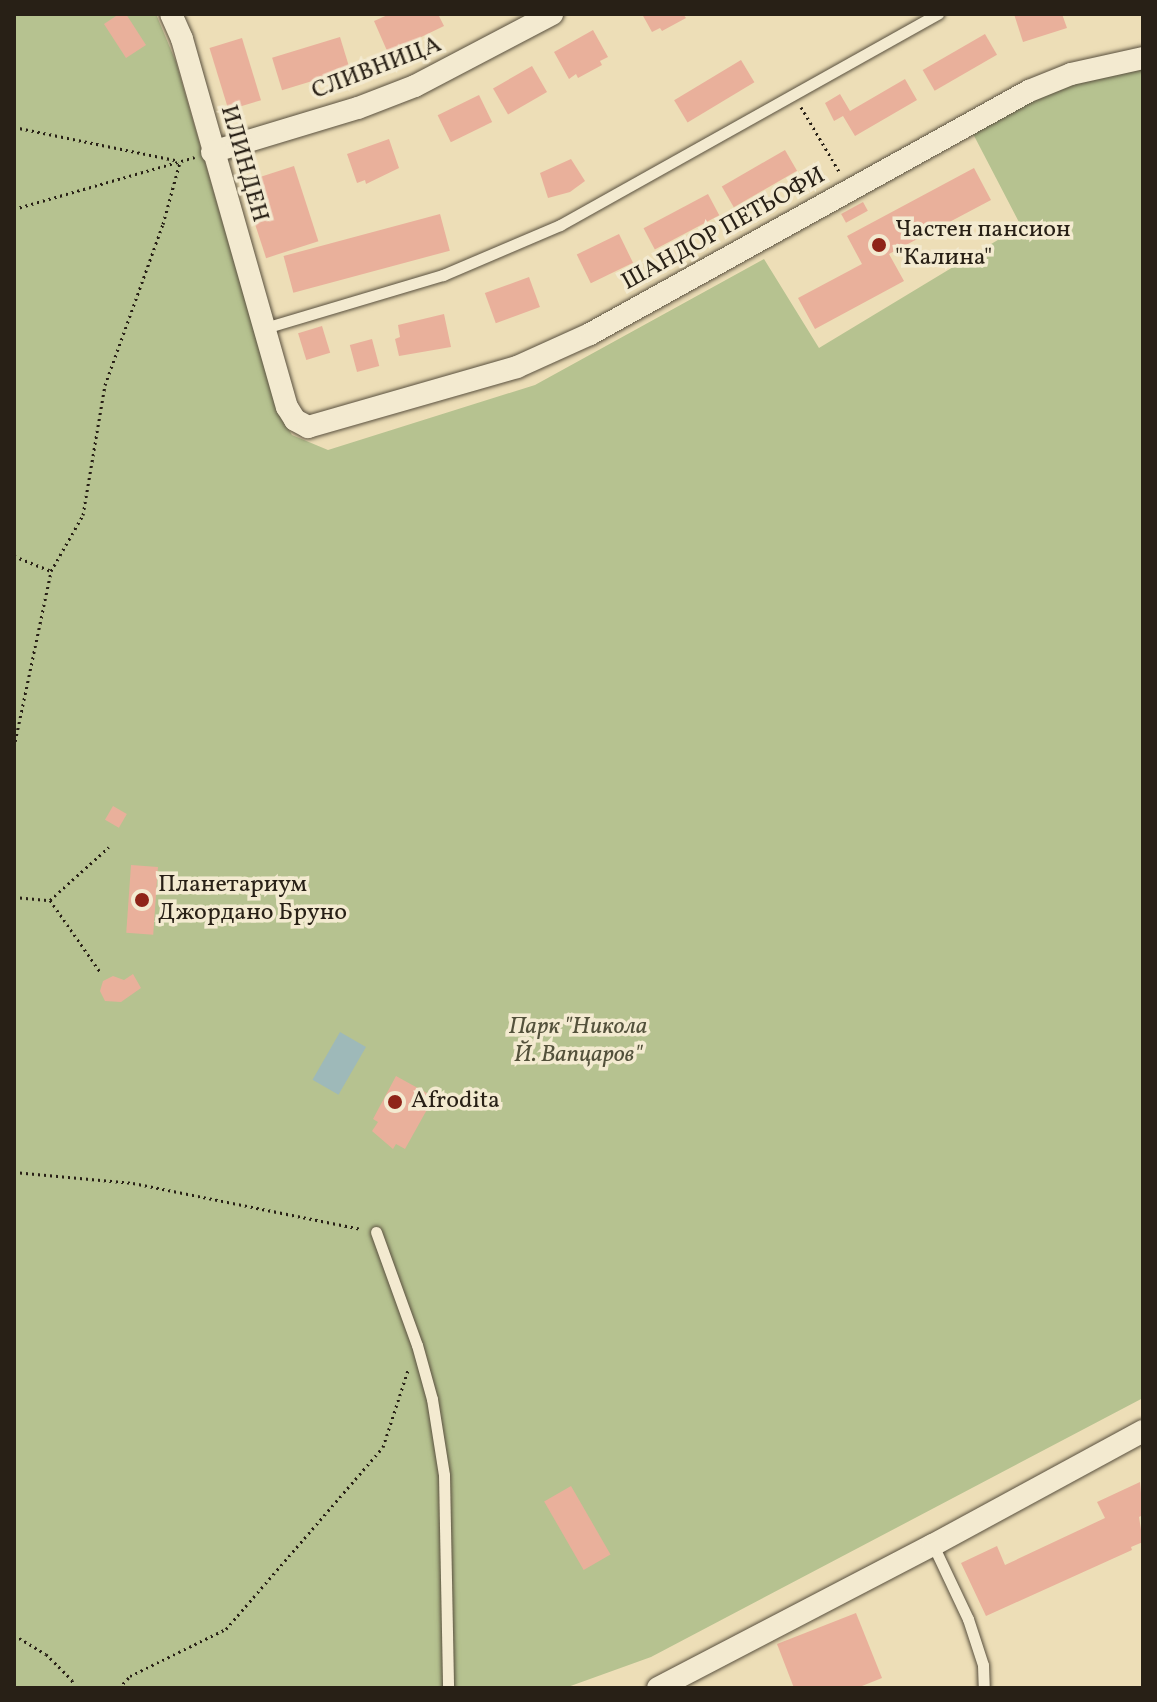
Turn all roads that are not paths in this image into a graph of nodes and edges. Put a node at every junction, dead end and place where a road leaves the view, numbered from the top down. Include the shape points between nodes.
1 (171, 14) edge
2 (552, 14) edge
3 (938, 14) edge
4 (1143, 58) edge
5 (212, 152) junction
6 (265, 328) junction
7 (320, 426) joint
8 (376, 1232) road end
9 (1143, 1431) edge
10 (933, 1545) junction
11 (448, 1688) edge
12 (658, 1688) edge
13 (984, 1688) edge

1 - 5 street, ИЛИНДЕН
2 - 5 street, СЛИВНИЦА via 415,86
3 - 6 lane via 795,97 505,251
4 - 7 street, ШАНДОР ПЕТЬОФИ via 1071,74 1029,91 532,361
5 - 6 street, ИЛИНДЕН
6 - 7 street, ИЛИНДЕН via 287,407 295,420
8 - 11 lane via 432,1399 444,1475
9 - 10 street
10 - 12 street
10 - 13 lane via 968,1619 983,1665

